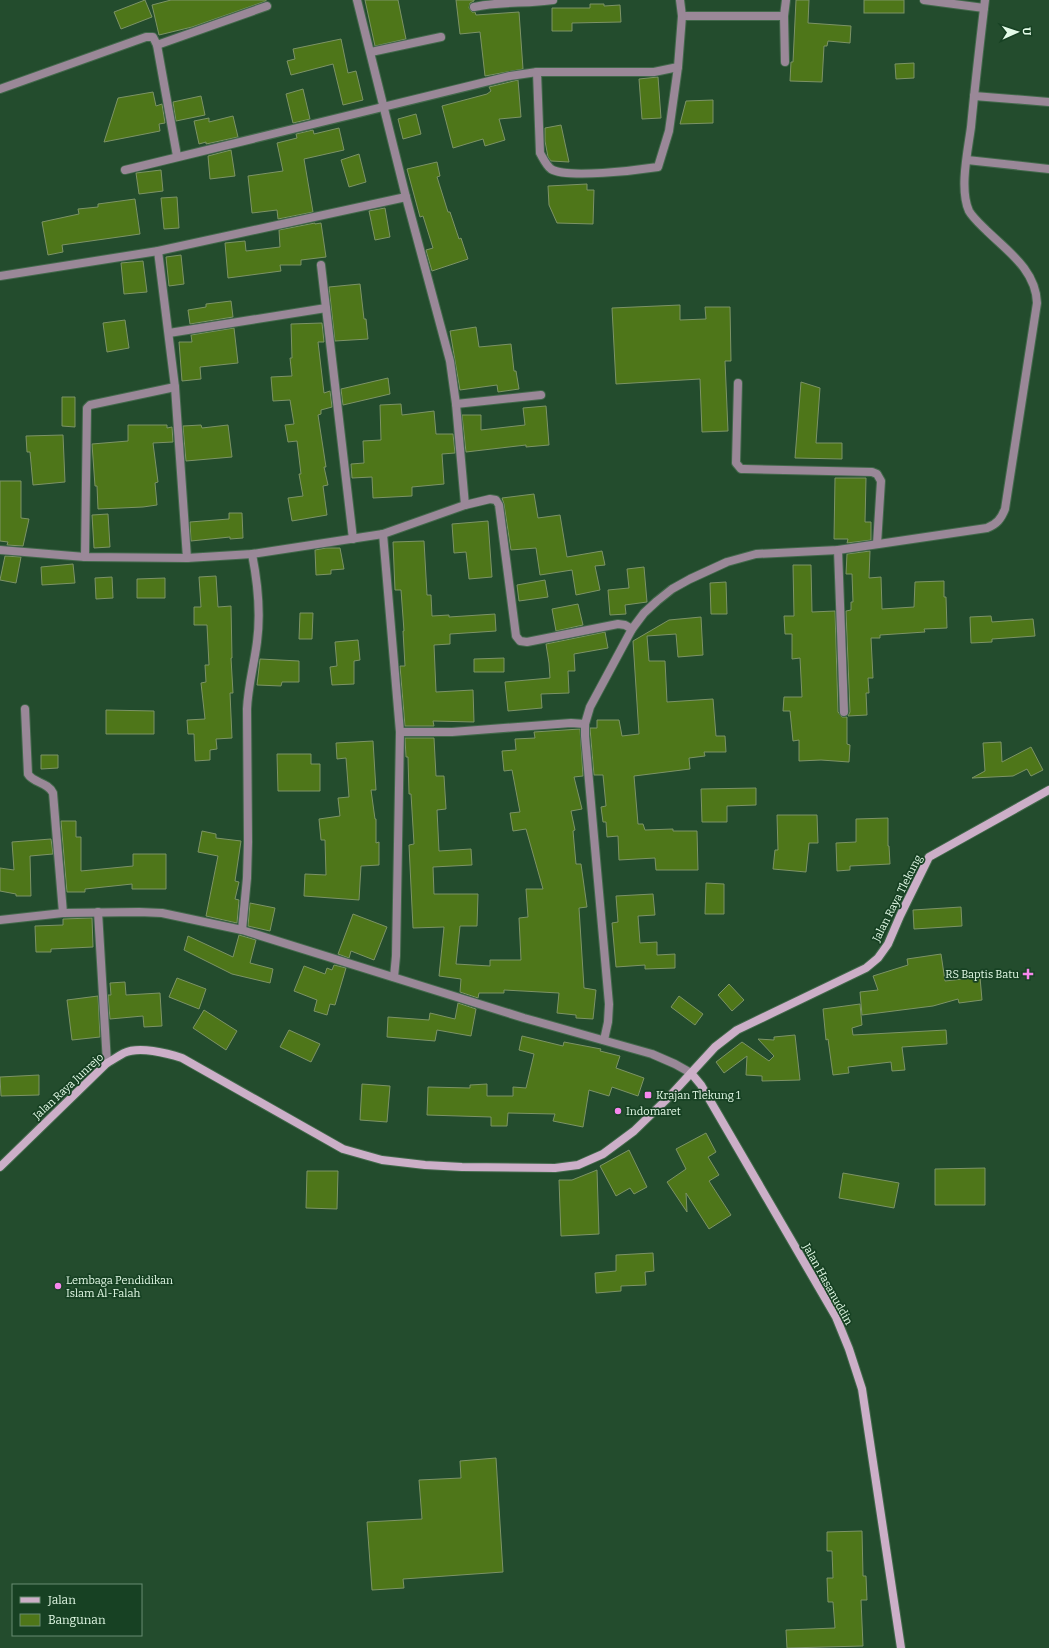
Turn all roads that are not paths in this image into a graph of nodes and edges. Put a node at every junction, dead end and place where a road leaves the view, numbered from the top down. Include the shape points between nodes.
1 (357, 0) edge
2 (553, 0) edge
3 (680, 0) edge
4 (786, 0) edge
5 (924, 0) edge
6 (984, 4) edge
7 (267, 6) dead end
8 (474, 7) dead end
9 (682, 16) junction
10 (784, 16) junction
11 (441, 37) dead end
12 (157, 45) junction
13 (371, 52) junction
14 (785, 62) dead end
15 (678, 67) junction
16 (537, 72) junction
17 (0, 89) edge
18 (974, 96) junction
19 (1049, 102) edge
20 (383, 107) junction
21 (177, 156) junction
22 (967, 160) junction
23 (1049, 169) edge
24 (125, 170) dead end
25 (406, 197) junction
26 (158, 251) junction
27 (321, 265) dead end
28 (0, 276) edge
29 (326, 308) junction
30 (168, 333) junction
31 (738, 383) dead end
32 (175, 387) junction
33 (541, 395) dead end
34 (456, 404) junction
35 (465, 506) junction
36 (383, 534) junction
37 (353, 539) junction
38 (877, 544) junction
39 (0, 550) edge
40 (838, 550) junction
41 (252, 554) junction
42 (85, 557) junction
43 (187, 558) junction
44 (632, 629) junction
45 (25, 709) dead end
46 (844, 712) dead end
47 (585, 724) junction
48 (400, 732) junction
49 (1049, 790) edge
50 (98, 912) junction
51 (63, 913) junction
52 (0, 920) edge
53 (242, 930) junction
54 (394, 977) junction
55 (604, 1040) junction
56 (107, 1063) junction
57 (691, 1073) junction
58 (291, 1118) joint
59 (0, 1167) edge
60 (901, 1648) edge

1 - 13 street
2 - 8 street
3 - 9 street
4 - 10 street
5 - 6 street
6 - 18 street
7 - 12 street
9 - 10 street
9 - 15 street
10 - 14 street
11 - 13 street
12 - 17 street via 153,37 146,37
12 - 21 street
13 - 20 street
15 - 16 street via 654,72
15 - 16 street via 669,130 658,167 623,172 562,173 551,169 540,153
16 - 20 street via 510,76
18 - 19 street
18 - 22 street
20 - 21 street
20 - 25 street
21 - 24 street
22 - 23 street
22 - 38 street via 965,199 969,212 1025,268 1037,292 1005,509 1001,519 987,528
25 - 26 street
25 - 34 street via 450,361
26 - 28 street
26 - 30 street
27 - 29 street
29 - 30 street
29 - 37 street
30 - 32 street
31 - 38 street via 738,467 744,470 877,474 881,481
32 - 42 street via 90,405 87,408
32 - 43 street
33 - 34 street
34 - 35 street
35 - 36 street
35 - 44 street via 490,499 496,500 499,505 516,636 520,641 527,642 618,624
36 - 37 street
36 - 48 street
37 - 41 street
38 - 40 street
39 - 42 street
40 - 44 street via 756,554 727,562 672,589 644,613
40 - 46 street
41 - 43 street
41 - 53 street via 258,581 259,620 248,689 248,842
42 - 43 street
44 - 47 street via 590,707
45 - 51 street via 28,774 49,786 53,793
47 - 48 street via 452,732
47 - 55 street via 609,1004
48 - 54 street
49 - 57 main road, Jalan Raya Tlekung via 929,857 888,944 878,958 866,968 737,1030 715,1047
50 - 51 street
50 - 53 street via 162,913
50 - 56 street
51 - 52 street
53 - 54 street
54 - 55 street
55 - 57 street via 652,1054
56 - 58 main road, Jalan Raya Junrejo via 125,1052 166,1052 182,1058
56 - 59 main road, Jalan Raya Junrejo
57 - 58 main road, Jalan Raya Tlekung via 646,1121 624,1139 593,1160 567,1168 462,1167 382,1160 343,1149
57 - 60 main road, Jalan Hasanuddin via 701,1085 836,1317 849,1349 862,1390

